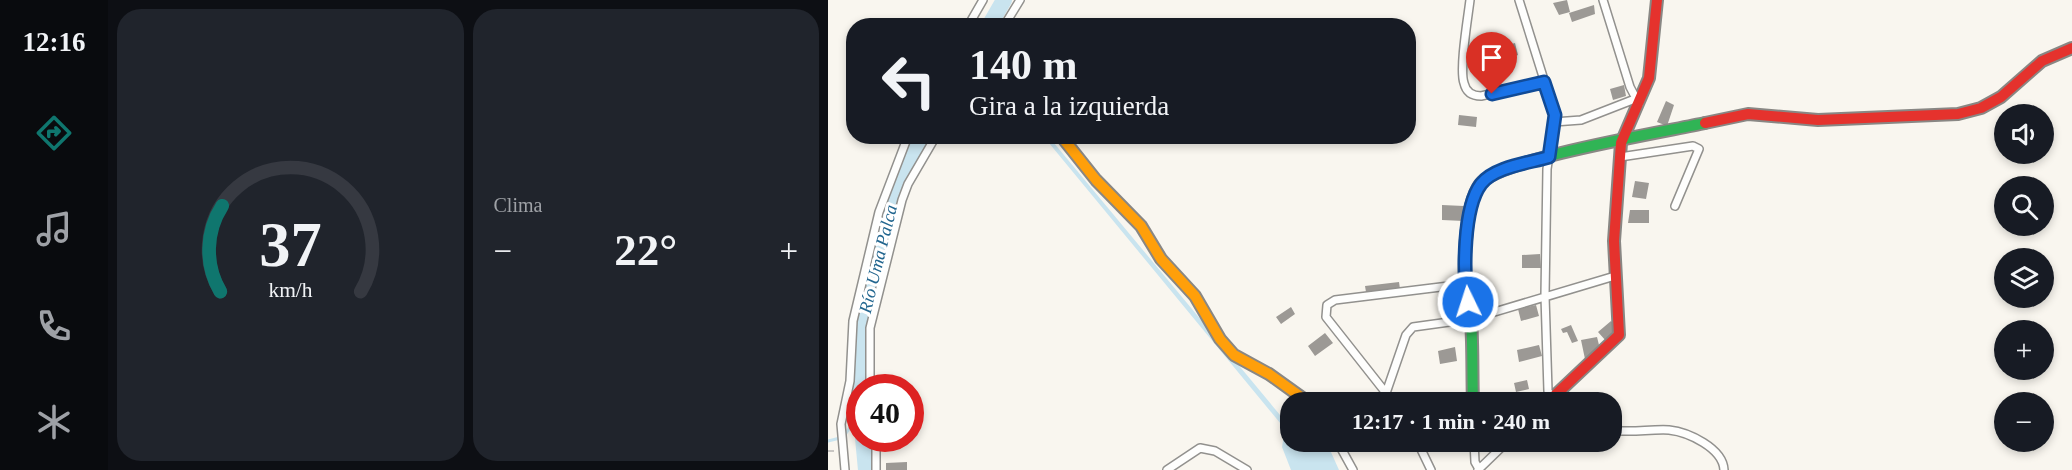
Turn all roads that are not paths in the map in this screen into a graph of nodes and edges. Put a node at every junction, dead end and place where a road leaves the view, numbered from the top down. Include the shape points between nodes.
1 (983, 0) edge
2 (1020, 0) edge
3 (1471, 0) edge
4 (1519, 0) edge
5 (1603, 0) edge
6 (1657, 0) edge
7 (973, 18) edge
8 (1009, 18) edge
9 (2072, 48) edge
10 (1544, 82) junction
11 (1637, 101) junction
12 (1554, 122) junction
13 (1621, 143) junction
14 (905, 144) edge
15 (931, 144) edge
16 (1067, 144) edge
17 (1549, 157) junction
18 (1620, 157) junction
19 (1675, 206) dead end
20 (1615, 276) junction
21 (1465, 284) junction
22 (1545, 296) junction
23 (1471, 319) junction
24 (870, 374) edge
25 (1294, 392) edge
26 (1385, 392) edge
27 (1386, 392) edge
28 (1473, 392) edge
29 (1548, 392) edge
30 (1561, 392) edge
31 (1622, 430) edge
32 (876, 452) edge
33 (1343, 452) edge
34 (1423, 452) edge
35 (1475, 452) edge
36 (1497, 452) edge
37 (845, 470) edge
38 (876, 470) edge
39 (1167, 470) edge
40 (1247, 470) edge
41 (1353, 470) edge
42 (1431, 470) edge
43 (1479, 470) edge
44 (1724, 470) edge

1 - 7 street
2 - 8 street
3 - 10 street via 1462,77 1468,90 1481,96
4 - 10 street
5 - 11 street
6 - 11 street via 1649,78
9 - 13 street via 2042,61 1991,102 1958,114 1818,120 1748,114
10 - 12 street
11 - 12 street via 1581,120
11 - 13 street
12 - 17 street
13 - 17 street
13 - 18 street
14 - 37 street via 879,212 855,311 850,381 841,424
15 - 24 street via 902,200 870,328
16 - 25 street via 1141,226 1161,260 1195,296 1234,355
17 - 21 street via 1502,170 1481,183 1468,223
17 - 22 street
18 - 19 street via 1693,146 1699,149
18 - 20 street
20 - 22 street
20 - 30 street via 1619,335
21 - 23 street
21 - 26 street via 1332,301 1327,305 1326,317
22 - 23 street
22 - 29 street
23 - 27 street via 1413,327 1406,336
23 - 28 street
31 - 44 street via 1680,433 1708,446 1721,459
32 - 38 street
33 - 41 street
34 - 42 street
35 - 43 street
36 - 43 street
39 - 40 street via 1200,448 1215,451

